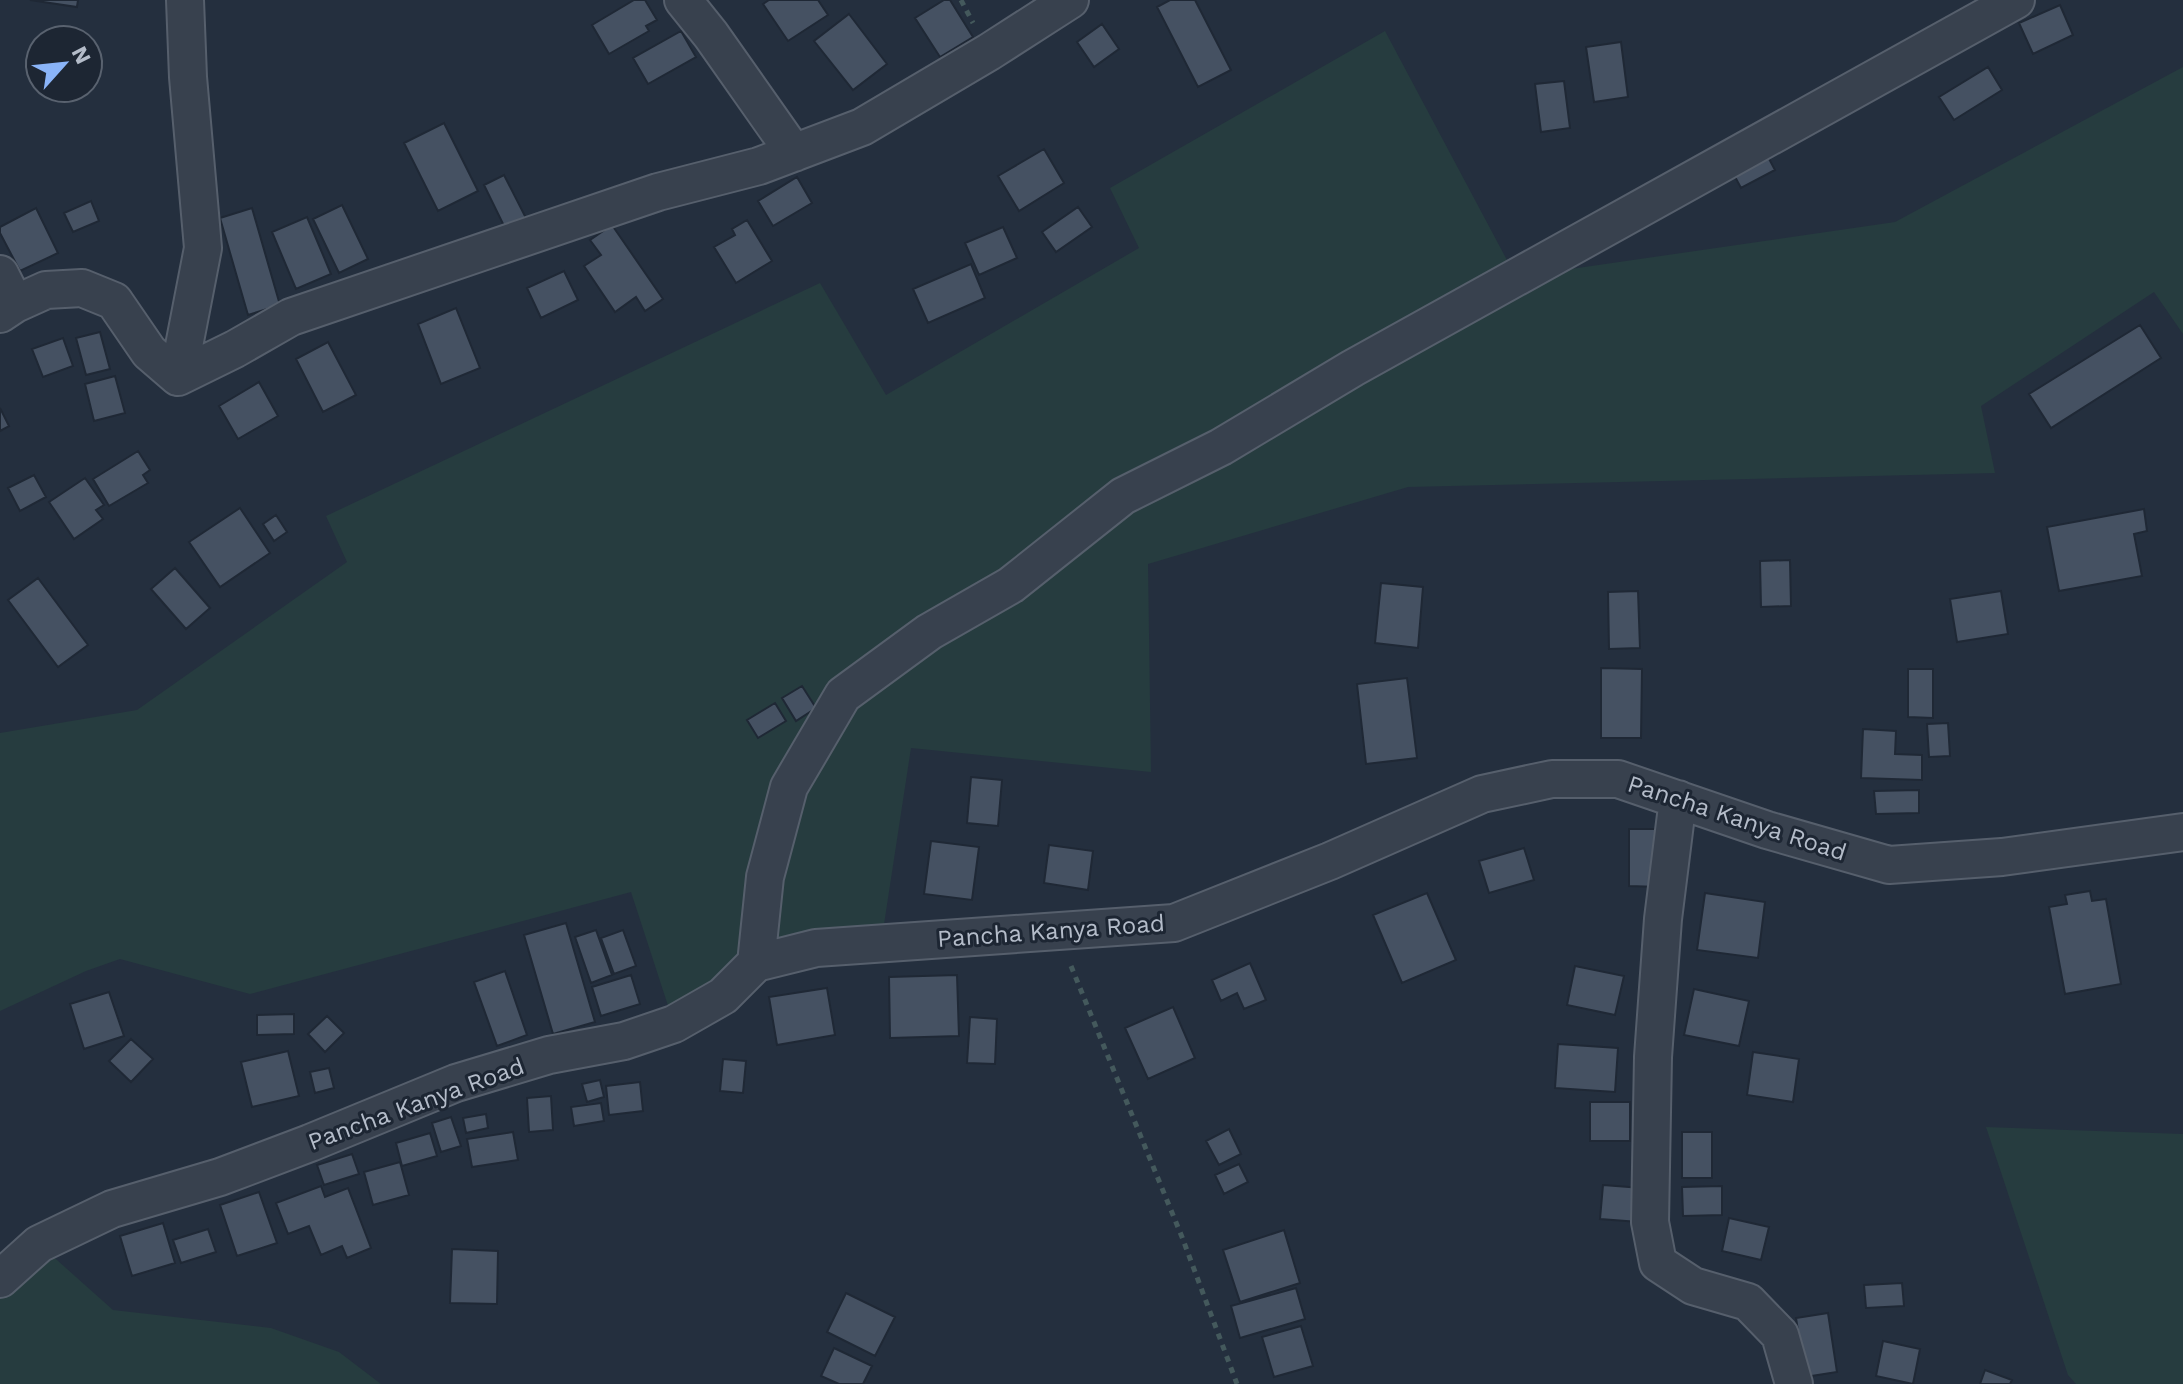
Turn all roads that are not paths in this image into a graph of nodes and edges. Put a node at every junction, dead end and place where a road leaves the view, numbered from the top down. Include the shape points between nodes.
1 (185, 0) edge
2 (683, 0) edge
3 (1070, 0) edge
4 (2016, 0) edge
5 (794, 153) junction
6 (5, 297) edge
7 (178, 377) junction
8 (1678, 799) junction
9 (2183, 832) edge
10 (756, 963) junction
11 (0, 1279) edge
12 (1794, 1384) edge

1 - 7 street via 203,248
2 - 5 street
3 - 5 street via 862,127
4 - 10 street via 1380,353 1221,447 1123,496 1011,585 929,632 843,695 789,787 765,877
5 - 7 street via 658,192 291,317
6 - 7 street via 82,288 114,301 149,352
8 - 9 street, Pancha Kanya Road via 1889,865 2002,857
8 - 10 street, Pancha Kanya Road via 1618,779 1552,779 1482,794 1174,923 816,948
8 - 12 street via 1653,1057 1650,1222 1658,1263 1693,1286 1748,1302 1780,1335
10 - 11 street, Pancha Kanya Road via 723,996 674,1024 456,1083 220,1177 112,1209 39,1244

